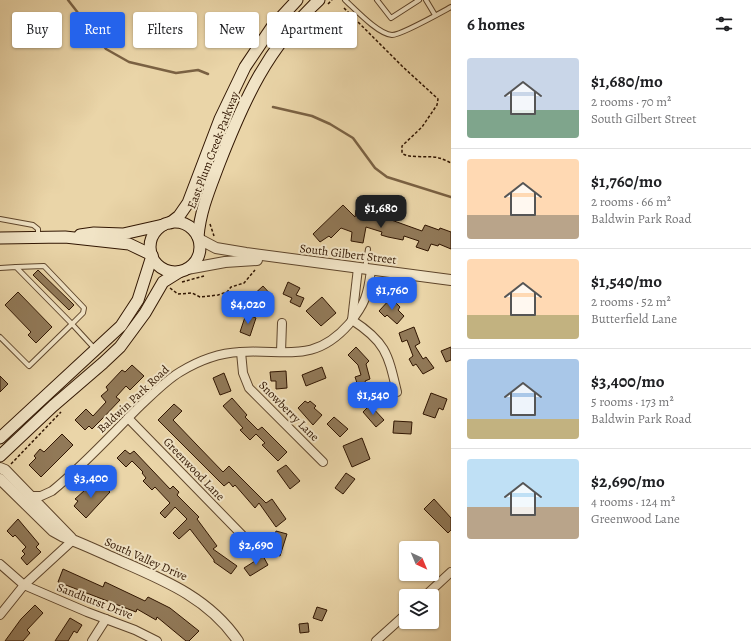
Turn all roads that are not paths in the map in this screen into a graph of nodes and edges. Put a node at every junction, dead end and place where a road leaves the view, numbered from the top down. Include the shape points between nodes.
1 (297, 0) edge
2 (345, 0) edge
3 (377, 0) edge
4 (419, 0) edge
5 (426, 0) edge
6 (322, 3) edge
7 (451, 8) edge
8 (435, 15) junction
9 (0, 219) edge
10 (168, 223) junction
11 (38, 236) junction
12 (65, 237) junction
13 (0, 238) edge
14 (199, 238) junction
15 (368, 249) dead end
16 (152, 255) junction
17 (289, 260) junction
18 (16, 267) junction
19 (0, 268) edge
20 (365, 269) junction
21 (183, 270) junction
22 (451, 280) edge
23 (352, 320) junction
24 (282, 323) dead end
25 (72, 324) junction
26 (0, 337) edge
27 (97, 350) junction
28 (241, 352) junction
29 (281, 352) junction
30 (398, 392) dead end
31 (53, 406) junction
32 (128, 418) junction
33 (0, 438) edge
34 (0, 456) edge
35 (323, 462) dead end
36 (0, 468) edge
37 (0, 479) edge
38 (30, 496) junction
39 (243, 536) dead end
40 (73, 540) junction
41 (0, 564) edge
42 (451, 572) edge
43 (24, 585) junction
44 (433, 589) edge
45 (0, 615) edge
46 (106, 619) junction
47 (399, 620) edge
48 (92, 641) edge
49 (157, 641) edge
50 (238, 641) edge
51 (376, 641) edge

1 - 10 main road, East Plum Creek Parkway via 272,27 244,67 220,119 188,203 179,216
2 - 8 lane via 373,26 392,35
3 - 4 lane via 391,18
5 - 8 lane
6 - 14 main road, East Plum Creek Parkway via 285,37 258,75 234,125 202,210
7 - 8 lane
9 - 11 lane via 33,225 38,229
10 - 12 main road via 123,234 94,233
10 - 14 main road via 179,222 188,225
10 - 16 main road via 158,229 153,236
11 - 12 main road
11 - 13 main road
12 - 16 main road via 129,244
14 - 17 street, South Gilbert Street via 216,248
14 - 21 main road via 199,256 194,264
15 - 20 lane
16 - 21 main road via 170,272
16 - 27 main road via 131,313
17 - 20 street, South Gilbert Street
17 - 21 street, South Gilbert Street via 232,261
18 - 19 lane
18 - 25 lane
18 - 25 lane via 44,266 84,308 83,313
20 - 22 street, South Gilbert Street
20 - 23 street
20 - 23 street, Baldwin Park Road via 366,300
21 - 31 main road via 163,282 146,313 120,347
23 - 29 street, Baldwin Park Road via 340,334 316,349
23 - 30 street via 380,342
24 - 29 street
25 - 26 lane via 30,366
25 - 27 lane
27 - 31 main road via 94,361 60,391
27 - 33 main road
28 - 29 street, Baldwin Park Road
28 - 32 street, Baldwin Park Road via 215,356 190,366 165,383
28 - 35 street, Snowberry Lane via 243,373 249,388
31 - 34 main road
32 - 38 street, Baldwin Park Road via 61,484 46,495
32 - 39 street, Greenwood Lane
36 - 38 street, South Valley Drive
37 - 40 street, South Valley Drive via 47,526
38 - 40 street, South Valley Drive
40 - 43 street
40 - 50 street, South Valley Drive via 191,594 221,620
41 - 43 street, Sandhurst Drive
42 - 44 street
43 - 45 street
43 - 46 street, Sandhurst Drive
46 - 48 street
46 - 49 street, Sandhurst Drive
47 - 51 street

